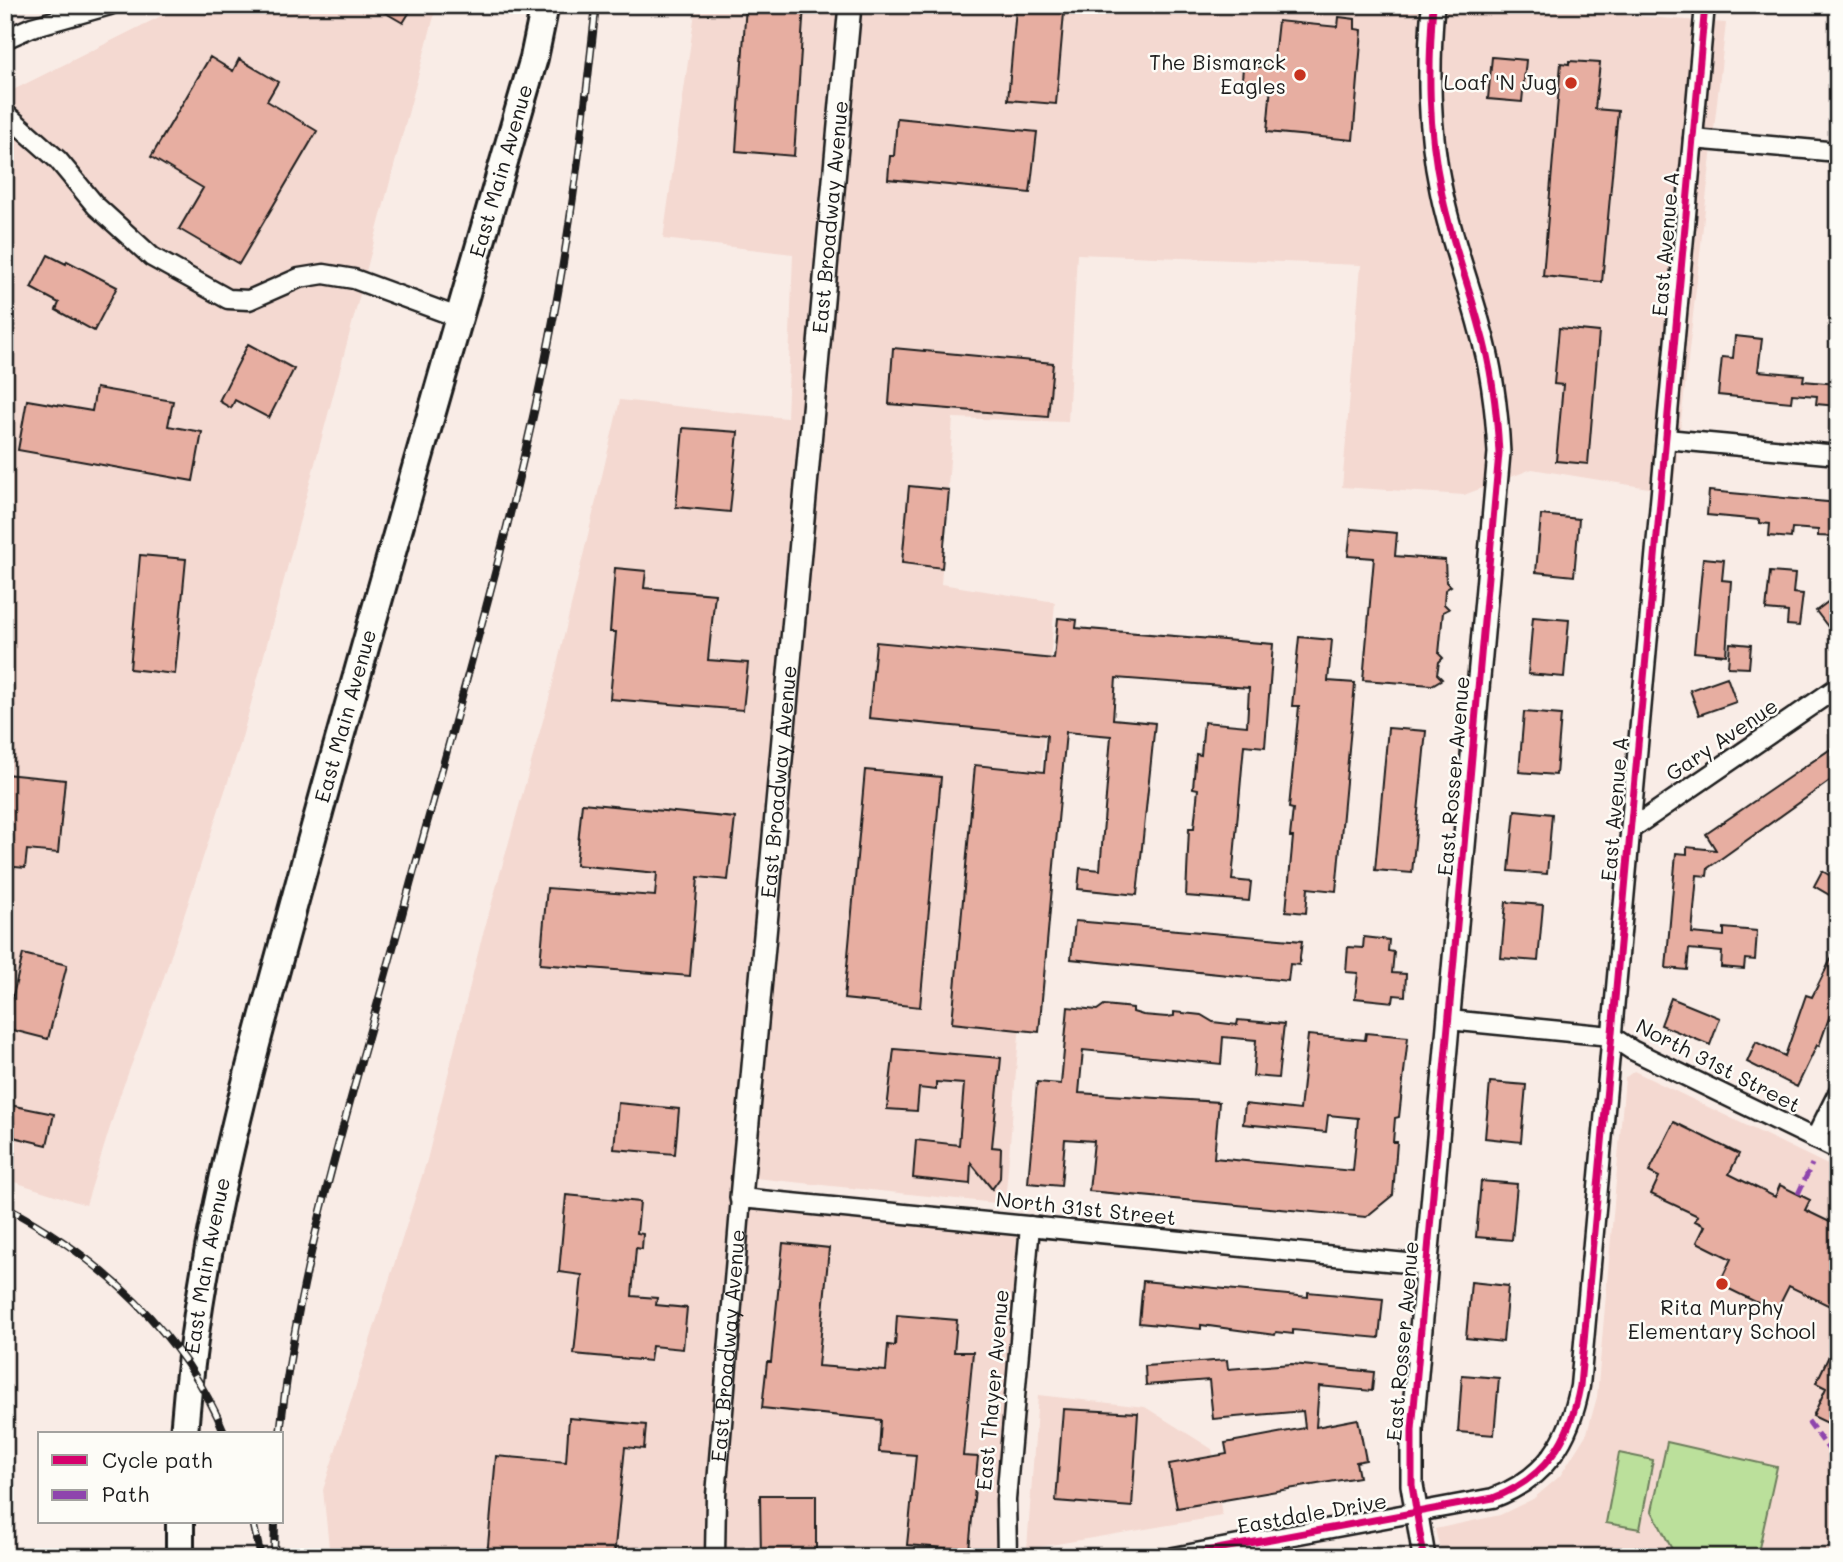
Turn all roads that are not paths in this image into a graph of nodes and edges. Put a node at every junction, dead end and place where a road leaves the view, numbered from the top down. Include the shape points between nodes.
1 (110, 5) edge
2 (545, 5) edge
3 (850, 5) edge
4 (1433, 5) edge
5 (1704, 5) edge
6 (5, 39) edge
7 (5, 113) edge
8 (1693, 139) junction
9 (1838, 152) edge
10 (460, 318) junction
11 (1666, 439) junction
12 (1838, 455) edge
13 (1838, 687) edge
14 (1631, 829) junction
15 (1449, 1020) junction
16 (1611, 1036) junction
17 (1838, 1093) edge
18 (1815, 1139) junction
19 (1838, 1150) edge
20 (741, 1198) junction
21 (1030, 1226) junction
22 (1427, 1265) junction
23 (184, 1432) edge
24 (1415, 1514) junction
25 (180, 1524) edge
26 (180, 1557) edge
27 (715, 1557) edge
28 (1007, 1557) edge
29 (1174, 1557) edge
30 (1424, 1557) edge

1 - 6 street
2 - 10 main road, East Main Avenue
3 - 20 street, East Broadway Avenue
4 - 15 street, East Rosser Avenue via 1428,93 1435,163 1492,377 1499,453
5 - 8 street, East Avenue A
7 - 10 street via 58,160 96,206 152,257 228,299 259,298 299,278 324,274 354,279
8 - 9 street
8 - 11 street, East Avenue A
10 - 23 main road, East Main Avenue via 330,771 225,1162 202,1278
11 - 12 street
11 - 14 street, East Avenue A
13 - 14 street, Gary Avenue
14 - 16 street, East Avenue A
15 - 16 street, North 31st Street
15 - 22 street, East Rosser Avenue
16 - 18 street, North 31st Street
16 - 24 street, East Avenue A via 1580,1386 1570,1428 1548,1465 1510,1492
17 - 18 street
18 - 19 street, North 31st Street
20 - 21 street, North 31st Street
20 - 27 street, East Broadway Avenue
21 - 22 street, North 31st Street
21 - 28 street, East Thayer Avenue via 1006,1500
22 - 24 street, East Rosser Avenue via 1412,1430
24 - 29 street, Eastdale Drive
24 - 30 street, East Rosser Avenue
25 - 26 main road

